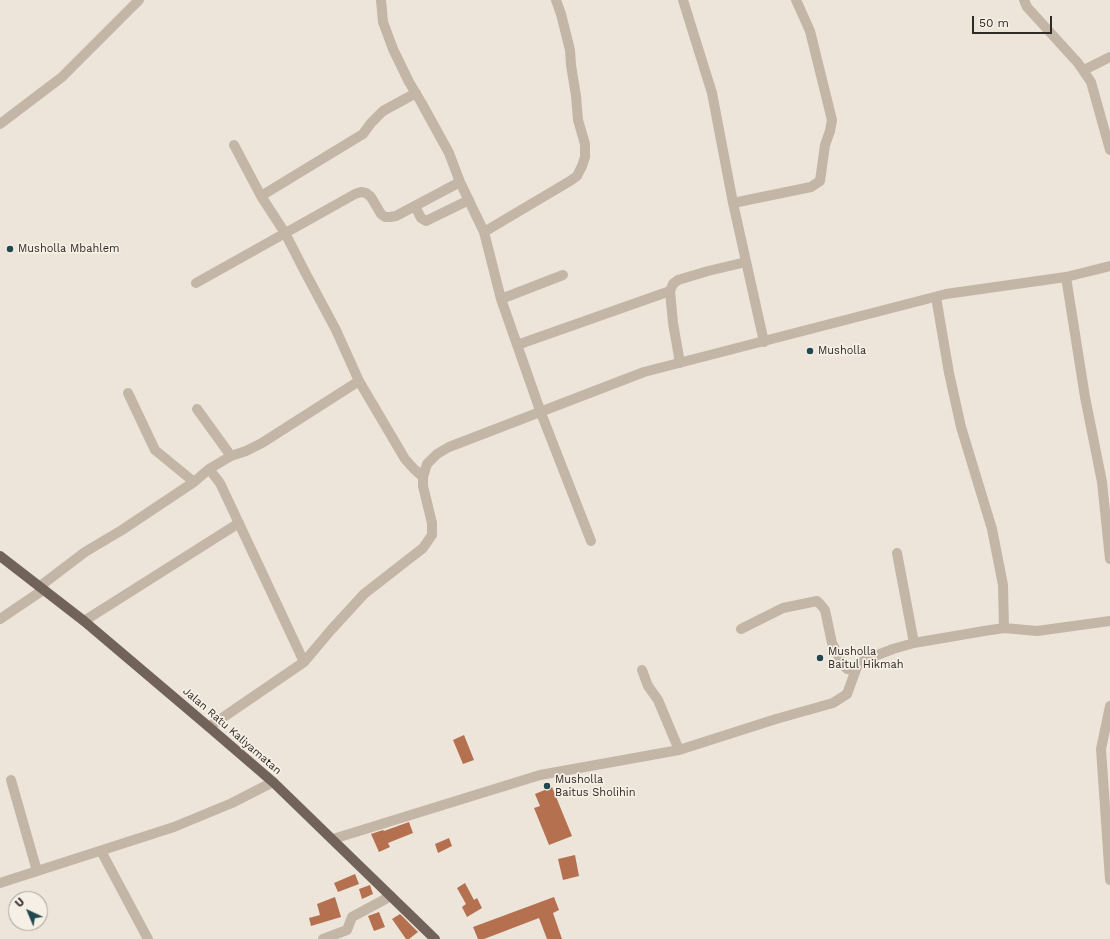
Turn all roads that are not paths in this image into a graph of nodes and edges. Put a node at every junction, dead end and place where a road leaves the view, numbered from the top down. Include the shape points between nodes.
1 (139, 0) edge
2 (381, 0) edge
3 (556, 0) edge
4 (683, 0) edge
5 (796, 0) edge
6 (1024, 0) edge
7 (1110, 57) edge
8 (1084, 70) junction
9 (416, 93) junction
10 (0, 124) edge
11 (234, 145) dead end
12 (1110, 150) edge
13 (460, 182) junction
14 (261, 196) junction
15 (469, 200) junction
16 (734, 203) junction
17 (415, 206) junction
18 (484, 232) junction
19 (286, 233) junction
20 (746, 262) junction
21 (1110, 266) edge
22 (563, 275) dead end
23 (1066, 277) junction
24 (196, 283) dead end
25 (670, 291) junction
26 (936, 297) junction
27 (501, 299) junction
28 (764, 342) junction
29 (517, 345) junction
30 (680, 363) junction
31 (359, 381) junction
32 (128, 393) dead end
33 (197, 409) dead end
34 (541, 413) junction
35 (231, 456) junction
36 (209, 469) junction
37 (423, 477) junction
38 (194, 482) junction
39 (1106, 482) edge
40 (239, 523) junction
41 (591, 541) dead end
42 (897, 553) dead end
43 (0, 556) edge
44 (1110, 559) edge
45 (41, 589) junction
46 (0, 619) edge
47 (84, 621) junction
48 (1110, 621) edge
49 (1004, 628) junction
50 (741, 629) dead end
51 (914, 643) junction
52 (304, 662) junction
53 (642, 670) dead end
54 (855, 671) junction
55 (1110, 706) edge
56 (209, 727) junction
57 (679, 750) junction
58 (11, 780) dead end
59 (273, 782) junction
60 (333, 839) junction
61 (101, 851) junction
62 (37, 871) junction
63 (1110, 880) edge
64 (0, 884) edge
65 (391, 896) junction
66 (148, 939) edge
67 (323, 939) edge
68 (435, 939) edge

1 - 10 street via 62,77
2 - 9 street via 387,34
3 - 18 street via 570,50 585,157 577,176
4 - 16 street via 712,93
5 - 16 street via 810,31 832,120 825,145 820,181 811,187
6 - 8 street via 1027,7
7 - 8 street
8 - 12 street via 1091,82
9 - 13 street via 449,153
9 - 14 street via 383,111 363,134
11 - 14 street
13 - 15 street
13 - 17 street
14 - 19 street
15 - 17 street via 426,222
15 - 18 street
16 - 20 street
17 - 19 street via 396,216 385,217 371,198 361,192
18 - 27 street
19 - 24 street
19 - 31 street
20 - 25 street via 678,280
20 - 28 street
21 - 23 street
22 - 27 street
23 - 26 street
23 - 39 street via 1085,398
25 - 29 street
25 - 30 street via 672,324
26 - 28 street
26 - 49 street via 961,427 992,529 1003,585
27 - 29 street
28 - 30 street
29 - 34 street
30 - 34 street via 644,372
31 - 35 street via 262,443
31 - 37 street via 405,459
32 - 38 street via 155,450
33 - 35 street
34 - 37 street via 436,454 427,464
34 - 41 street
35 - 36 street
36 - 38 street
36 - 40 street via 220,483
37 - 52 street via 432,523 432,535 428,542 364,594
38 - 45 street via 85,552
39 - 44 street
40 - 47 street
40 - 52 street
42 - 51 street
43 - 45 main road, Jalan Ratu Kaliyamatan
45 - 46 street
45 - 47 main road, Jalan Ratu Kaliyamatan
47 - 56 main road, Jalan Ratu Kaliyamatan
48 - 49 street via 1037,631
49 - 51 street
50 - 54 street via 782,608 817,601 825,610 832,643 842,664 847,669
51 - 54 street via 867,659 858,664
52 - 56 street
53 - 57 street
54 - 57 street via 847,694 833,703
55 - 63 street via 1100,749
56 - 59 main road, Jalan Ratu Kaliyamatan
57 - 60 street via 540,775
58 - 62 street
59 - 60 main road, Jalan Ratu Kaliyamatan
59 - 61 street via 232,803 174,827
60 - 65 main road, Jalan Ratu Kaliyamatan
61 - 62 street
61 - 66 street
62 - 64 street
65 - 67 street via 352,917 348,930
65 - 68 main road, Jalan Ratu Kaliyamatan

